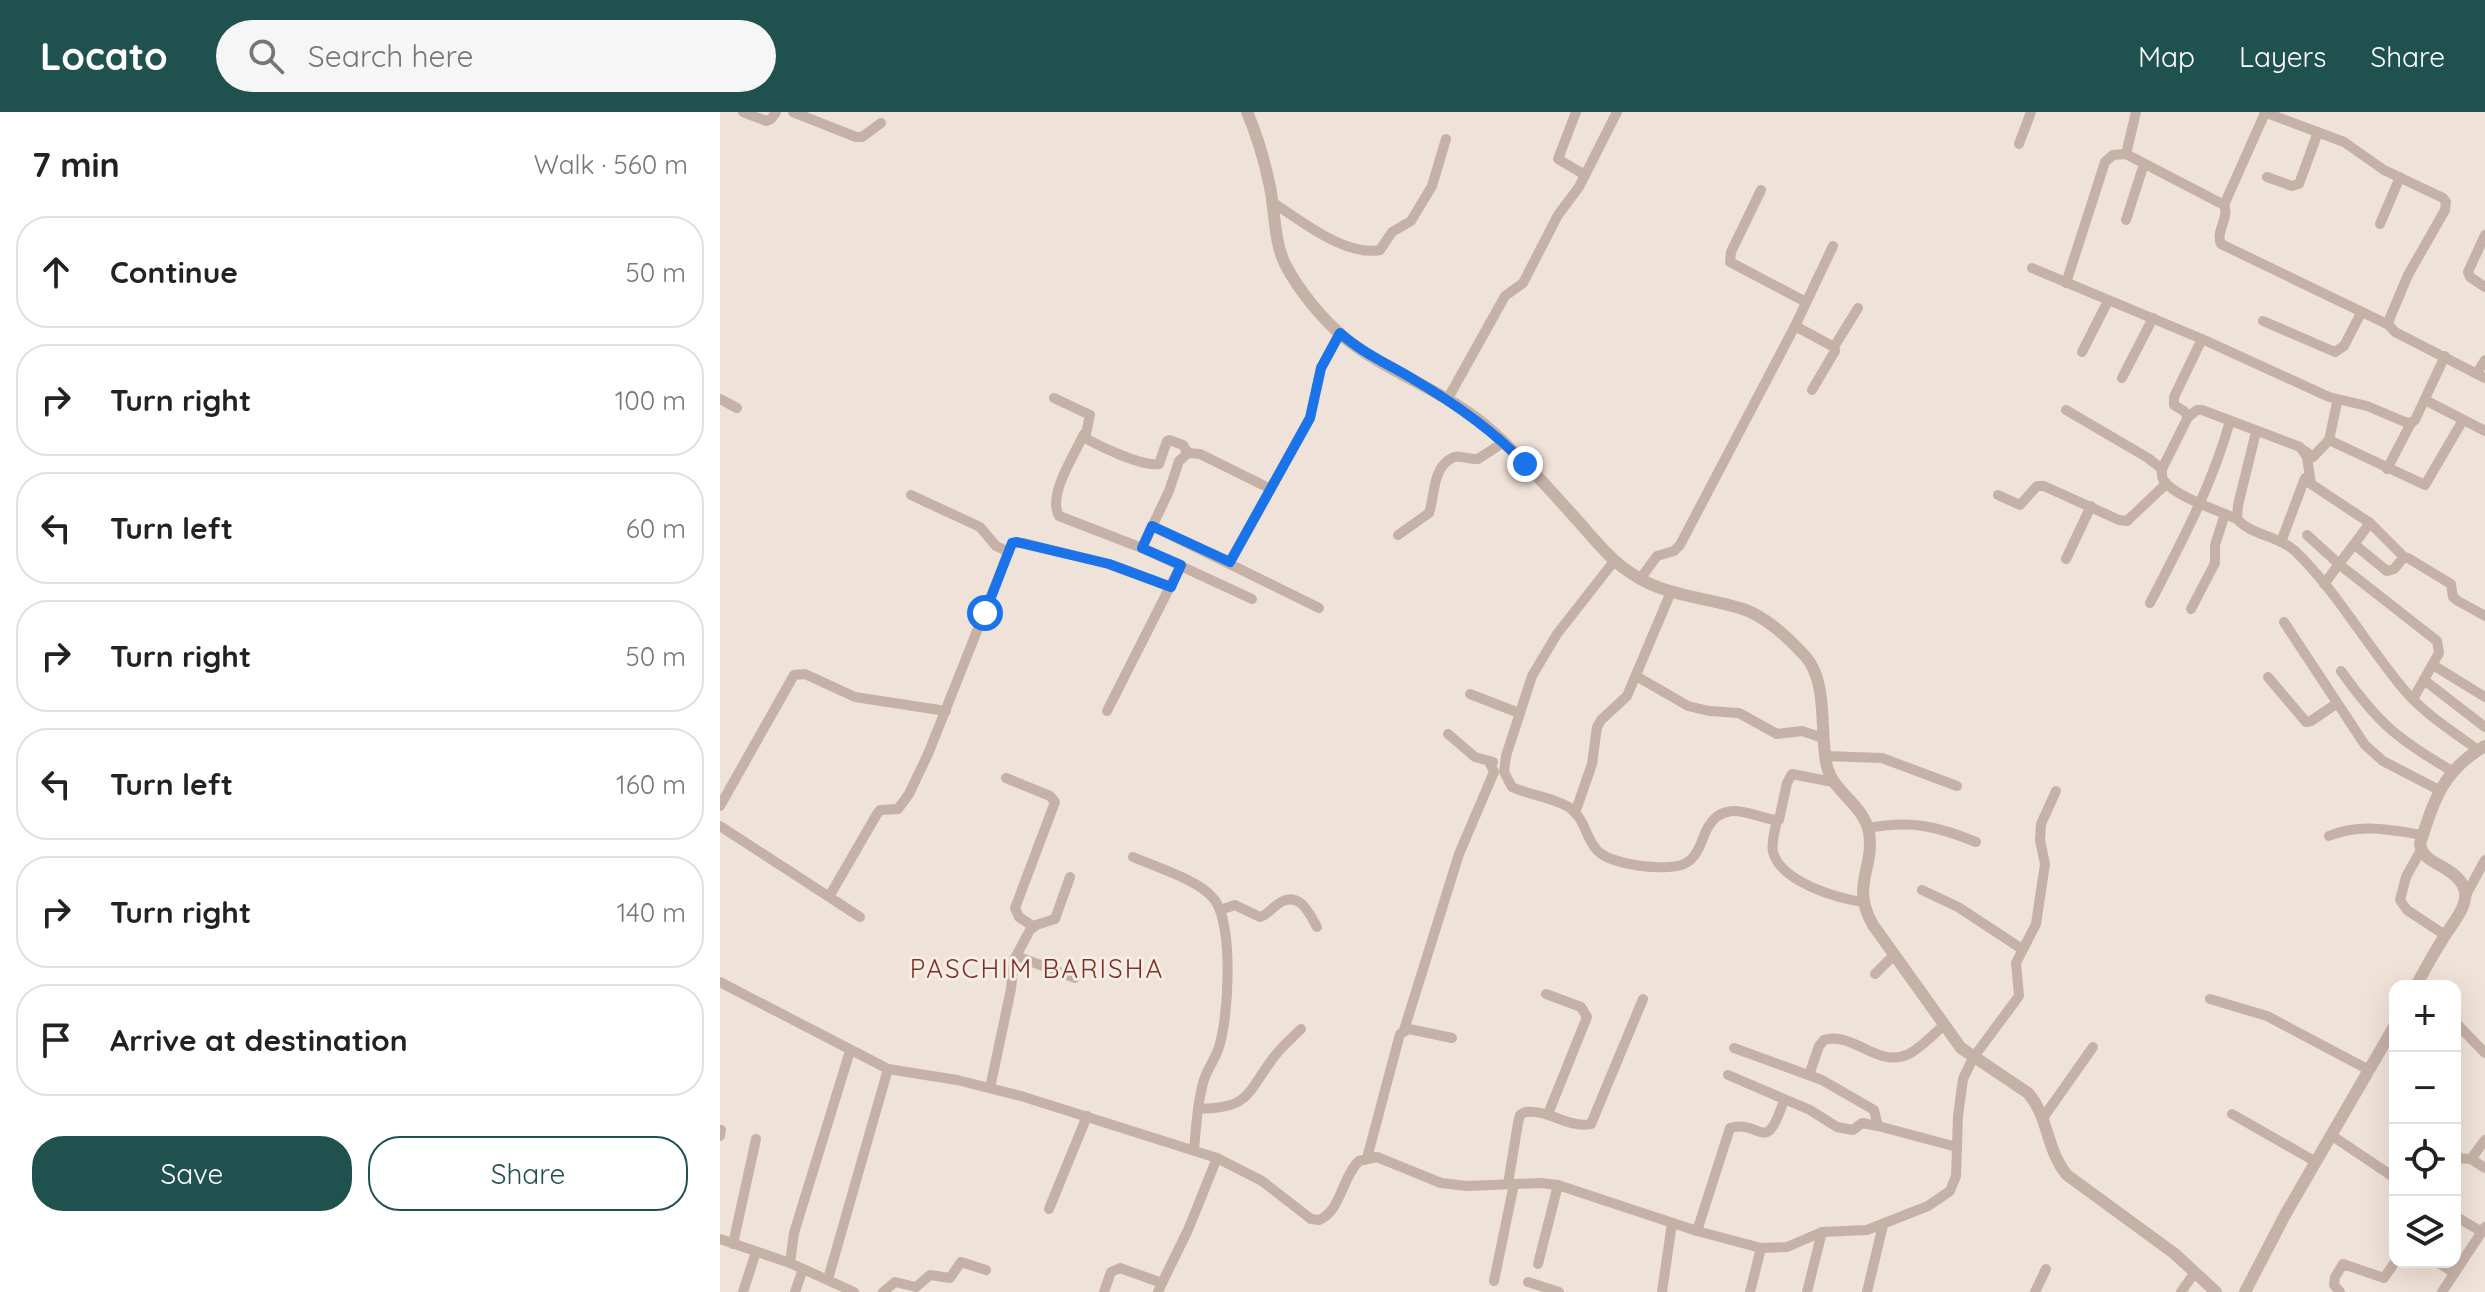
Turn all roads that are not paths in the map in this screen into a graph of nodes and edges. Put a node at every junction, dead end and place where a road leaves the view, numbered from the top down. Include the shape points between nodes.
1 (743, 112) edge
2 (776, 112) edge
3 (793, 112) edge
4 (1247, 112) edge
5 (1575, 112) edge
6 (1617, 112) edge
7 (2031, 112) edge
8 (2136, 112) edge
9 (2265, 112) edge
10 (881, 123) dead end
11 (2318, 132) junction
12 (1446, 139) dead end
13 (2019, 144) dead end
14 (2126, 154) junction
15 (2144, 164) junction
16 (1585, 175) junction
17 (2267, 177) dead end
18 (2400, 177) junction
19 (1761, 190) dead end
20 (1272, 202) junction
21 (2224, 205) junction
22 (2126, 220) dead end
23 (2380, 224) dead end
24 (2485, 235) edge
25 (1833, 246) dead end
26 (2032, 268) dead end
27 (2066, 283) junction
28 (2485, 287) edge
29 (2108, 301) junction
30 (1806, 302) junction
31 (1858, 308) dead end
32 (2361, 313) junction
33 (2153, 318) junction
34 (2263, 321) dead end
35 (2389, 325) junction
36 (1795, 326) junction
37 (1340, 333) junction
38 (2202, 339) junction
39 (1834, 347) junction
40 (2082, 352) dead end
41 (2445, 356) junction
42 (2485, 360) edge
43 (2481, 376) edge
44 (2122, 378) dead end
45 (1812, 390) dead end
46 (1054, 398) dead end
47 (720, 399) edge
48 (1447, 400) junction
49 (2425, 400) junction
50 (2337, 403) dead end
51 (737, 408) dead end
52 (2066, 410) dead end
53 (2188, 417) junction
54 (2463, 420) junction
55 (2230, 421) junction
56 (2411, 423) junction
57 (2485, 431) edge
58 (2256, 432) junction
59 (1084, 434) junction
60 (2329, 440) junction
61 (1504, 442) junction
62 (2305, 451) junction
63 (1188, 453) junction
64 (2162, 469) junction
65 (2387, 469) junction
66 (2305, 478) dead end
67 (2166, 484) junction
68 (1271, 489) junction
69 (911, 495) dead end
70 (1998, 495) dead end
71 (2202, 503) junction
72 (2091, 506) junction
73 (2225, 514) junction
74 (2237, 519) junction
75 (2370, 523) junction
76 (1152, 526) junction
77 (1398, 535) dead end
78 (2307, 535) dead end
79 (2281, 542) junction
80 (2355, 545) junction
81 (1142, 548) junction
82 (1009, 552) junction
83 (2404, 557) junction
84 (2066, 559) dead end
85 (1615, 560) junction
86 (1230, 562) junction
87 (1181, 565) junction
88 (2340, 565) junction
89 (1640, 579) junction
90 (2324, 584) junction
91 (1171, 587) junction
92 (1671, 592) junction
93 (1252, 599) dead end
94 (2150, 603) dead end
95 (1319, 608) dead end
96 (2191, 609) dead end
97 (2485, 616) edge
98 (2284, 622) dead end
99 (2433, 665) junction
100 (2341, 671) dead end
101 (1636, 676) junction
102 (2268, 677) dead end
103 (2424, 680) junction
104 (1470, 694) dead end
105 (2485, 697) edge
106 (2413, 699) junction
107 (2336, 704) junction
108 (946, 711) junction
109 (1107, 711) dead end
110 (1519, 713) junction
111 (2485, 727) edge
112 (1448, 734) dead end
113 (1823, 738) junction
114 (2481, 748) edge
115 (1825, 756) junction
116 (1489, 761) junction
117 (1505, 764) junction
118 (2452, 771) junction
119 (1006, 778) dead end
120 (1833, 782) junction
121 (1957, 786) dead end
122 (2439, 790) junction
123 (2056, 791) dead end
124 (720, 806) edge
125 (1575, 813) junction
126 (1777, 821) junction
127 (720, 826) edge
128 (1868, 828) junction
129 (2423, 835) junction
130 (2329, 836) dead end
131 (1976, 842) dead end
132 (2421, 850) junction
133 (1133, 857) dead end
134 (2485, 860) edge
135 (1070, 877) dead end
136 (1922, 890) dead end
137 (830, 895) junction
138 (2466, 895) junction
139 (1863, 902) junction
140 (1220, 910) junction
141 (860, 917) dead end
142 (1034, 927) junction
143 (1317, 927) dead end
144 (2445, 935) junction
145 (2022, 949) junction
146 (1894, 955) junction
147 (1016, 956) junction
148 (1875, 974) dead end
149 (1075, 978) dead end
150 (2422, 980) edge
151 (720, 982) edge
152 (1546, 994) dead end
153 (1643, 999) dead end
154 (2210, 999) dead end
155 (1944, 1025) junction
156 (2461, 1028) edge
157 (1301, 1029) dead end
158 (1404, 1030) junction
159 (2389, 1035) edge
160 (1452, 1038) dead end
161 (2093, 1047) dead end
162 (1734, 1048) dead end
163 (850, 1051) junction
164 (2485, 1053) edge
165 (1973, 1058) junction
166 (888, 1069) junction
167 (2369, 1070) junction
168 (1728, 1075) dead end
169 (1809, 1075) junction
170 (990, 1088) junction
171 (1784, 1100) junction
172 (1198, 1109) junction
173 (1548, 1114) junction
174 (2232, 1114) dead end
175 (1087, 1116) junction
176 (2043, 1118) junction
177 (1878, 1126) junction
178 (2331, 1135) junction
179 (756, 1139) dead end
180 (2485, 1140) edge
181 (1957, 1147) junction
182 (1194, 1150) junction
183 (1217, 1158) junction
184 (1367, 1158) junction
185 (2461, 1158) edge
186 (2471, 1159) junction
187 (2316, 1162) junction
188 (2485, 1168) edge
189 (2389, 1174) edge
190 (1511, 1184) junction
191 (1558, 1185) junction
192 (1049, 1209) dead end
193 (2461, 1219) edge
194 (1672, 1223) junction
195 (1883, 1225) junction
196 (2483, 1230) edge
197 (1697, 1231) junction
198 (1822, 1232) junction
199 (720, 1239) edge
200 (733, 1244) junction
201 (1761, 1248) junction
202 (756, 1252) junction
203 (790, 1263) junction
204 (1538, 1264) dead end
205 (2391, 1268) edge
206 (2446, 1268) edge
207 (803, 1269) junction
208 (2046, 1269) dead end
209 (986, 1270) dead end
210 (2195, 1272) junction
211 (2454, 1273) junction
212 (828, 1279) junction
213 (1494, 1281) dead end
214 (1528, 1282) dead end
215 (1160, 1288) edge
216 (2345, 1290) edge
217 (743, 1292) edge
218 (795, 1292) edge
219 (854, 1292) edge
220 (883, 1292) edge
221 (1104, 1292) edge
222 (1559, 1292) edge
223 (1662, 1292) edge
224 (1750, 1292) edge
225 (1807, 1292) edge
226 (1867, 1292) edge
227 (2035, 1292) edge
228 (2181, 1292) edge
229 (2216, 1292) edge
230 (2245, 1292) edge
231 (2442, 1292) edge

1 - 2 street via 766,121
3 - 10 street via 856,137
4 - 20 street
5 - 16 street via 1558,159
6 - 16 street
7 - 13 street
8 - 14 street
9 - 11 street
9 - 21 street
11 - 17 street via 2299,184
11 - 18 street
12 - 20 street via 1432,186 1411,221 1392,232 1380,250 1333,241
14 - 15 street
14 - 27 street via 2105,162
15 - 21 street
15 - 22 street
16 - 48 street via 1523,283 1505,296
18 - 23 street
18 - 35 street via 2443,198 2445,210 2408,275
19 - 30 street via 1730,262
20 - 37 street via 1284,262
21 - 32 street via 2221,244
24 - 28 street via 2468,272
25 - 30 street
26 - 27 street
27 - 29 street
29 - 33 street
29 - 40 street
30 - 36 street
31 - 39 street
32 - 34 street via 2344,346 2335,352
32 - 35 street
33 - 38 street
33 - 44 street
35 - 41 street
36 - 39 street
36 - 89 street via 1680,545 1657,556
37 - 48 street
37 - 68 street via 1321,368 1313,409
38 - 53 street via 2173,401
38 - 56 street via 2329,397
39 - 45 street
41 - 43 street
41 - 49 street
42 - 43 street
46 - 59 street via 1090,415
47 - 51 street
48 - 61 street
49 - 54 street
49 - 56 street
50 - 60 street
52 - 64 street
53 - 55 street via 2202,410
53 - 64 street
54 - 57 street
54 - 65 street via 2425,485
55 - 58 street
55 - 71 street
56 - 65 street
58 - 62 street
58 - 74 street
59 - 63 street via 1146,464 1159,464 1169,440
59 - 81 street via 1055,509 1064,521
60 - 62 street via 2313,457
60 - 65 street
61 - 77 street via 1478,459 1449,459 1434,485 1429,513
61 - 85 street
62 - 75 street via 2311,484
63 - 68 street
63 - 76 street via 1179,461
64 - 67 street
66 - 79 street
67 - 71 street
67 - 72 street via 2127,521
68 - 86 street
69 - 82 street via 980,527
70 - 72 street via 2020,505 2037,486 2044,486
71 - 73 street
71 - 94 street
72 - 84 street
73 - 74 street
73 - 96 street via 2215,563
74 - 79 street
75 - 80 street
75 - 83 street
76 - 81 street
76 - 86 street
78 - 88 street
79 - 90 street
80 - 83 street via 2387,571
80 - 88 street
81 - 87 street
82 - 91 street via 1012,543 1024,543 1109,564
82 - 108 street
83 - 97 street via 2451,584 2453,597
85 - 89 street
85 - 110 street via 1540,661
86 - 95 street
87 - 91 street
87 - 93 street
88 - 90 street
88 - 99 street via 2437,641
89 - 92 street
90 - 106 street
91 - 109 street
92 - 101 street
92 - 113 street via 1753,614 1805,655 1819,681
98 - 107 street
99 - 103 street
99 - 105 street
100 - 118 street via 2391,732
101 - 113 street via 1688,706 1739,713 1777,734 1802,731
101 - 125 street via 1620,705 1601,720
102 - 107 street via 2306,722
103 - 106 street
103 - 111 street
104 - 110 street
106 - 114 street
107 - 122 street via 2374,754
108 - 124 street via 855,697 805,674 794,675
108 - 137 street via 903,805 880,810
110 - 117 street
112 - 116 street via 1475,757
113 - 115 street
114 - 118 street
115 - 120 street
115 - 121 street via 1882,758
116 - 117 street
116 - 158 street via 1494,772 1459,854
117 - 125 street via 1512,787
118 - 122 street
119 - 142 street via 1055,802 1015,908
120 - 126 street via 1792,774
120 - 128 street
122 - 129 street
123 - 145 street via 2040,832 2045,864 2036,924
125 - 126 street via 1597,852 1658,868 1693,858 1709,825 1722,815 1747,811
126 - 139 street via 1773,848 1782,867 1829,896
127 - 137 street
128 - 131 street via 1936,826
128 - 139 street
129 - 130 street via 2368,827
129 - 132 street
132 - 138 street via 2458,877
132 - 144 street via 2400,900
133 - 140 street via 1198,886
134 - 138 street
135 - 142 street via 1055,919
136 - 145 street
137 - 141 street
138 - 144 street
139 - 146 street
140 - 143 street via 1235,905 1260,917 1283,901 1296,900
140 - 172 street via 1228,974 1226,1008
142 - 147 street
144 - 150 street
145 - 165 street via 2016,963 2017,1001
146 - 148 street
146 - 155 street
147 - 149 street
147 - 170 street
151 - 163 street
152 - 173 street via 1587,1012
153 - 173 street via 1591,1124
154 - 167 street via 2267,1016
155 - 165 street
155 - 169 street via 1900,1057 1876,1055 1829,1038 1819,1046
156 - 164 street
157 - 172 street via 1246,1097 1227,1107
158 - 160 street
158 - 184 street via 1396,1042
159 - 167 street
161 - 176 street
162 - 169 street
163 - 166 street
163 - 203 street via 794,1233
165 - 176 street via 2028,1093
165 - 181 street via 1960,1091
166 - 170 street
166 - 212 street
167 - 178 street
168 - 171 street
169 - 177 street via 1870,1107
170 - 175 street
171 - 177 street via 1846,1130 1856,1130 1862,1123
171 - 197 street via 1771,1130 1730,1128
172 - 182 street
173 - 190 street via 1520,1115
174 - 187 street
175 - 182 street
175 - 192 street
176 - 210 street via 2051,1149 2067,1175
177 - 181 street
178 - 187 street
178 - 189 street
179 - 200 street
180 - 186 street
181 - 195 street via 1950,1191
182 - 183 street
183 - 184 street via 1319,1220 1331,1212 1353,1167
183 - 215 street
184 - 190 street via 1377,1157 1441,1183
185 - 186 street
186 - 188 street
187 - 230 street
190 - 191 street
190 - 213 street
191 - 194 street
191 - 204 street
193 - 196 street
194 - 197 street
194 - 223 street
195 - 198 street
195 - 226 street
196 - 211 street
197 - 201 street
198 - 201 street via 1787,1247
198 - 225 street
199 - 200 street
200 - 202 street
201 - 224 street
202 - 203 street
202 - 217 street
203 - 207 street
205 - 216 street via 2384,1278 2343,1264 2333,1281
206 - 211 street
207 - 212 street
207 - 218 street
208 - 227 street
209 - 220 street via 961,1262 950,1278 930,1275 916,1287 895,1282
210 - 228 street
210 - 229 street
211 - 231 street
212 - 219 street
214 - 222 street
215 - 221 street via 1117,1268

